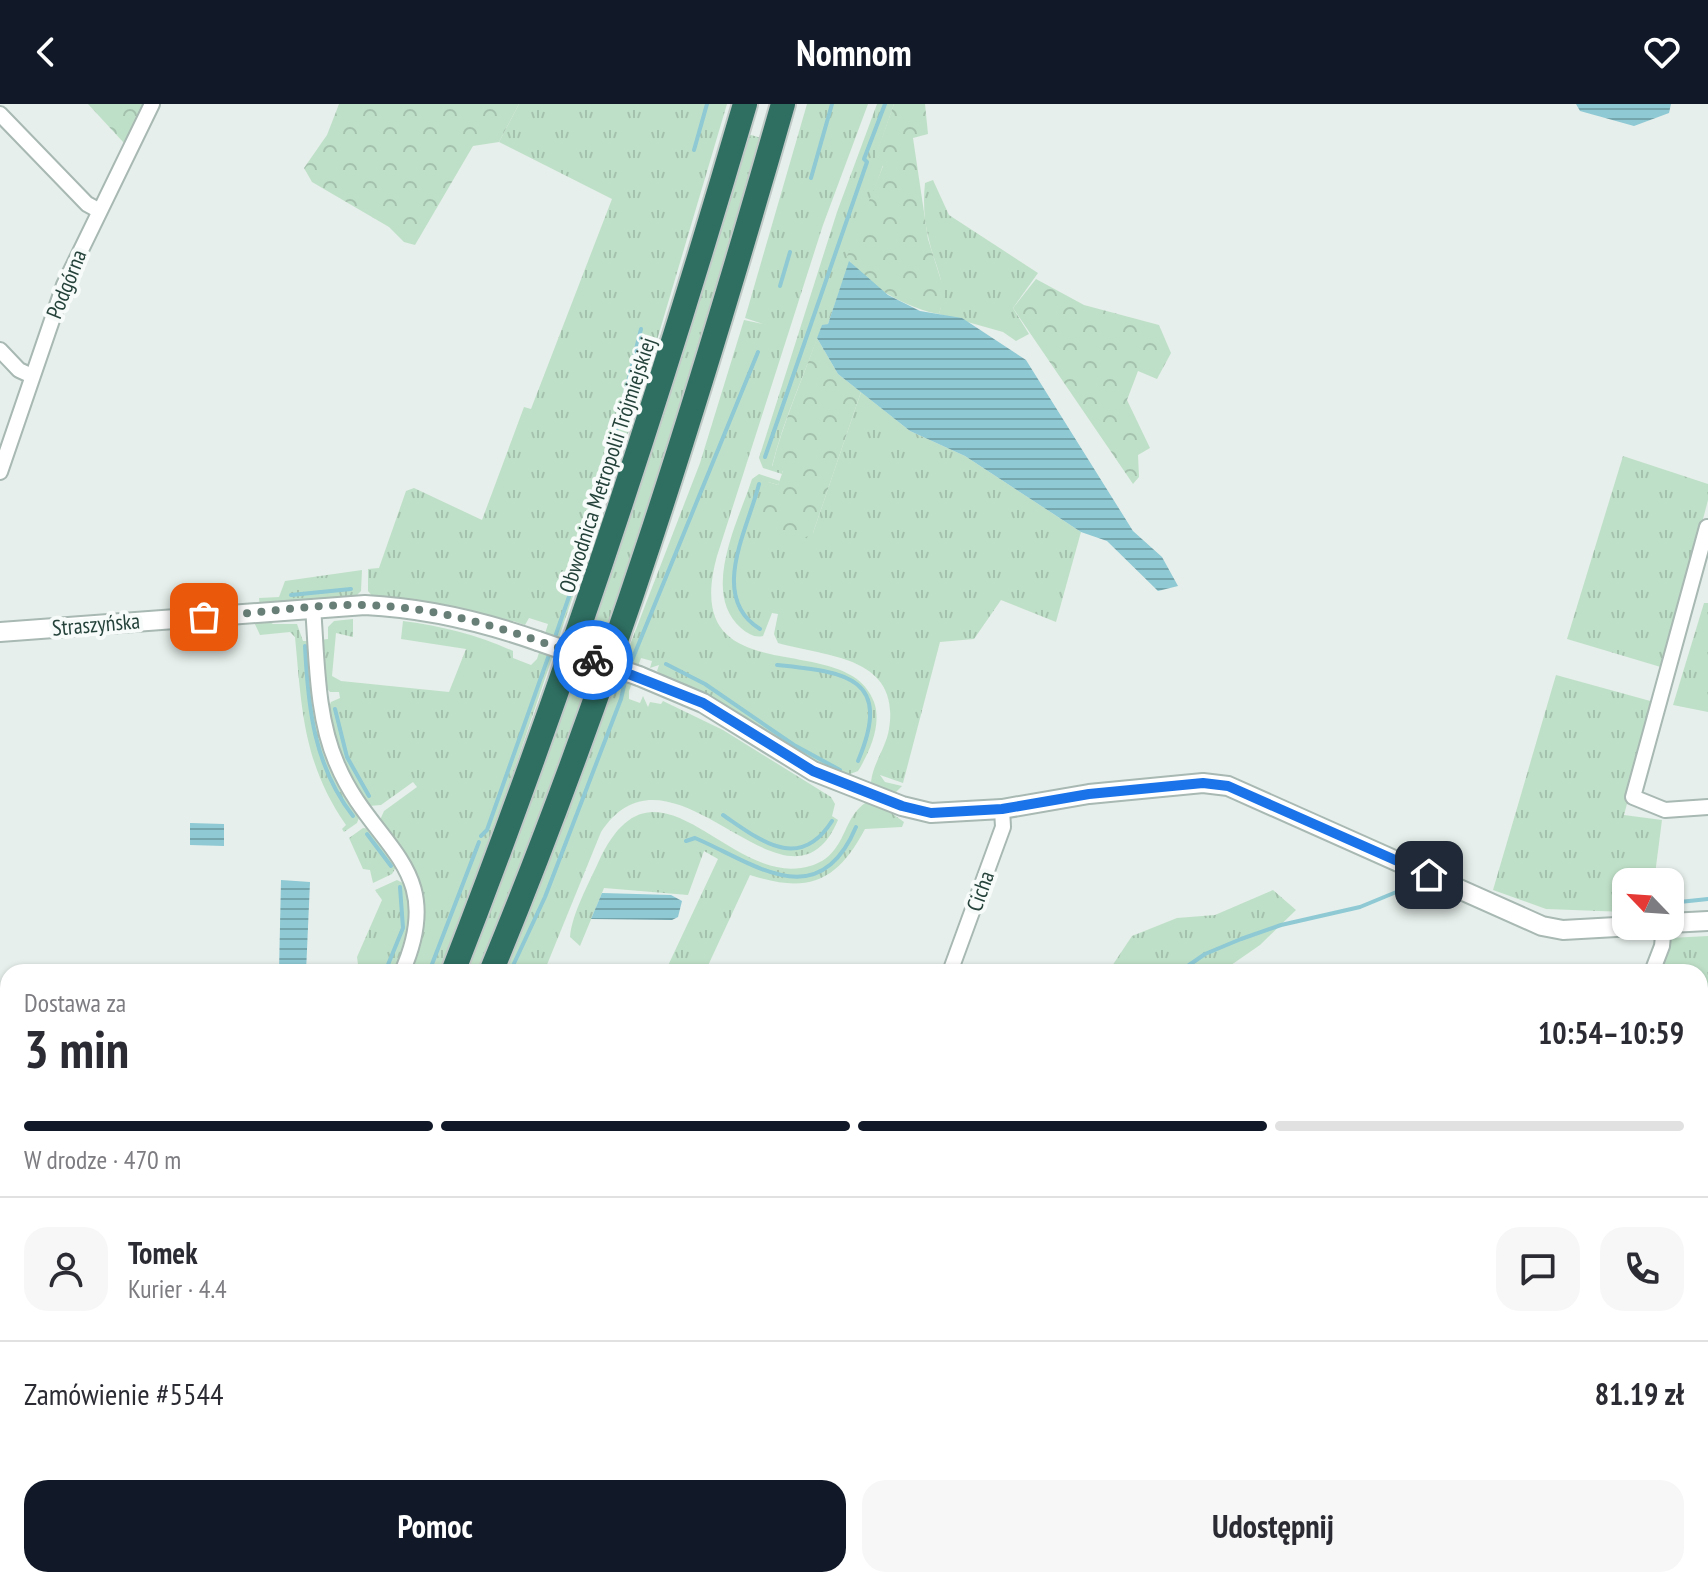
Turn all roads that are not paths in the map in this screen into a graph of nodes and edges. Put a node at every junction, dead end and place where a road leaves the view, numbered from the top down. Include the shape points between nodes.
1 (152, 104) edge
2 (745, 104) edge
3 (783, 104) edge
4 (0, 114) edge
5 (98, 210) junction
6 (0, 350) edge
7 (32, 376) junction
8 (0, 472) edge
9 (1707, 527) edge
10 (313, 607) junction
11 (0, 632) edge
12 (1708, 807) edge
13 (1002, 809) junction
14 (1708, 921) edge
15 (1684, 922) edge
16 (1612, 927) edge
17 (1663, 940) edge
18 (404, 964) edge
19 (456, 964) edge
20 (494, 964) edge
21 (953, 964) edge
22 (1655, 964) edge

1 - 5 street, Podgórna
2 - 19 highway, Obwodnica Metropolii Trójmiejskiej via 597,584
3 - 20 highway via 653,532 551,822
4 - 5 street
5 - 7 street, Podgórna
6 - 7 street
7 - 8 street, Podgórna
9 - 12 street via 1633,797 1654,809
10 - 11 street, Straszyńska
10 - 13 street, Straszyńska, bridge via 422,609 469,619 703,703 813,771 902,806 931,813
10 - 18 street via 323,713 336,763 414,886 417,924
13 - 16 street, Straszyńska via 1117,791 1203,783 1228,786 1542,926
13 - 21 street, Cicha via 1003,827
14 - 15 street
17 - 22 street

